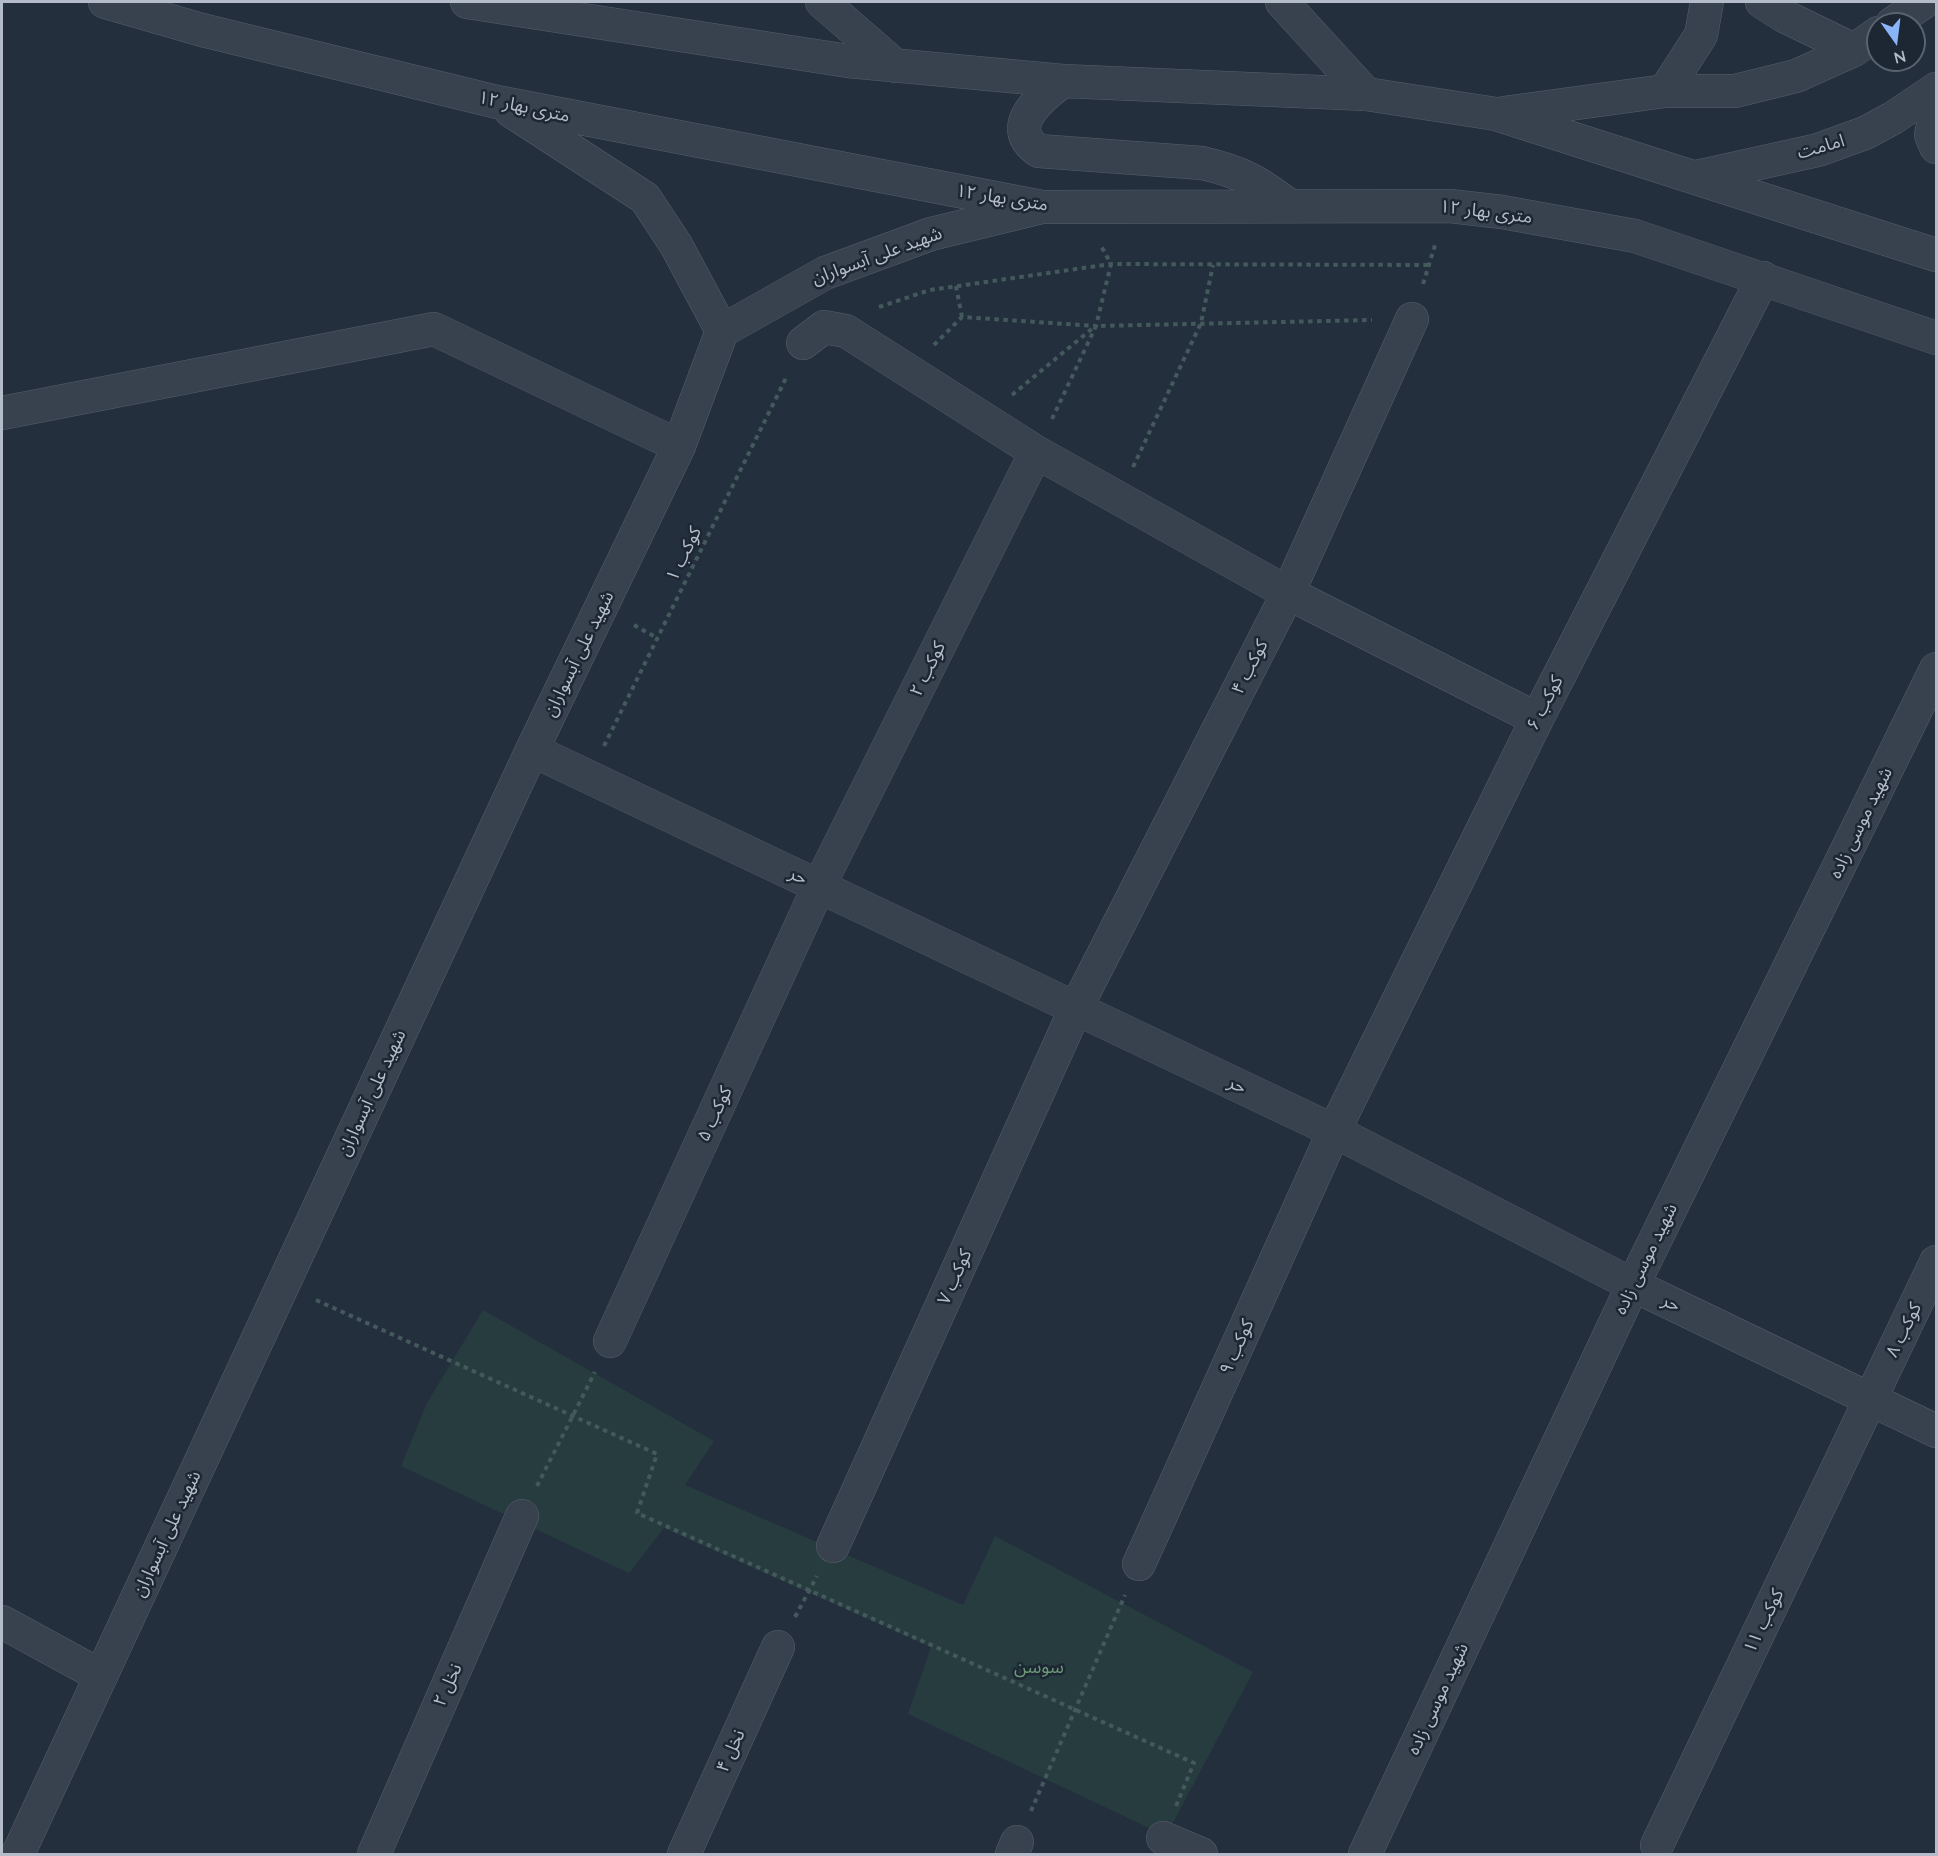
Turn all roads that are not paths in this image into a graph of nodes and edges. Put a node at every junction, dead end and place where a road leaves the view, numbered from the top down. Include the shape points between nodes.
1 (105, 2) edge
2 (467, 2) edge
3 (822, 2) edge
4 (1282, 2) edge
5 (1707, 2) edge
6 (1762, 2) edge
7 (1924, 2) edge
8 (563, 8) edge
9 (1909, 12) edge
10 (1866, 42) edge
11 (896, 66) junction
12 (1063, 81) junction
13 (1936, 89) edge
14 (1665, 91) junction
15 (1366, 94) junction
16 (496, 102) junction
17 (1936, 111) edge
18 (1496, 114) junction
19 (1936, 147) edge
20 (1694, 178) junction
21 (1290, 206) junction
22 (1042, 207) junction
23 (1936, 255) edge
24 (1763, 278) junction
25 (1412, 319) road end
26 (722, 331) junction
27 (1936, 338) edge
28 (803, 343) road end
29 (2, 413) edge
30 (680, 446) junction
31 (1036, 452) junction
32 (1288, 593) junction
33 (1936, 669) edge
34 (1537, 719) junction
35 (532, 750) junction
36 (819, 886) junction
37 (1076, 1008) junction
38 (1334, 1131) junction
39 (1936, 1262) edge
40 (1633, 1285) junction
41 (610, 1341) road end
42 (1871, 1398) junction
43 (1936, 1431) edge
44 (522, 1516) road end
45 (833, 1546) road end
46 (1139, 1564) road end
47 (2, 1623) edge
48 (778, 1647) road end
49 (100, 1676) junction
50 (1163, 1838) road end
51 (1657, 1845) dead end
52 (18, 1854) edge
53 (374, 1854) edge
54 (684, 1854) edge
55 (1201, 1854) edge
56 (1365, 1854) edge

1 - 16 street, ۱۲ متری بهار via 202,30
2 - 8 street
3 - 11 street
4 - 15 street
5 - 14 street via 1701,35
6 - 10 street via 1784,16
7 - 9 street
8 - 11 street via 848,61
10 - 14 street via 1796,75 1735,92
11 - 12 street
12 - 15 street
12 - 21 street via 1041,97 1026,120 1024,132 1031,146 1039,151 1226,168
13 - 20 street, امامت via 1865,133 1818,150
14 - 18 street
15 - 18 street
16 - 22 street, ۱۲ متری بهار
16 - 26 street via 645,198 676,245
17 - 19 street via 1931,135
18 - 20 street
20 - 23 street
21 - 22 street, ۱۲ متری بهار
21 - 24 street, ۱۲ متری بهار via 1450,206 1502,212 1635,236
22 - 26 street, شهید علی آبسواران via 931,234 825,273
24 - 27 street, ۱۲ متری بهار
24 - 34 street, کوکب ۶
25 - 32 street, کوکب ۴
26 - 30 street, شهید علی آبسواران
28 - 31 street via 824,327 846,331
29 - 30 street via 434,329
30 - 35 street, شهید علی آبسواران
31 - 32 street
31 - 36 street, کوکب ۲
32 - 34 street
32 - 37 street, کوکب ۴
33 - 40 street, شهید موسی زاده
34 - 38 street, کوکب ۶
35 - 36 street, حر
35 - 49 street, شهید علی آبسواران
36 - 37 street, حر
36 - 41 street, کوکب ۵
37 - 38 street, حر
37 - 45 street, کوکب ۷
38 - 40 street, حر
38 - 46 street, کوکب ۹
39 - 42 street, کوکب ۸
40 - 42 street, حر
40 - 56 street, شهید موسی زاده
42 - 43 street, حر
42 - 51 street, کوکب ۱۱
44 - 53 street, نخل ۲
47 - 49 street
48 - 54 street, نخل ۴
49 - 52 street, شهید علی آبسواران
50 - 55 street

